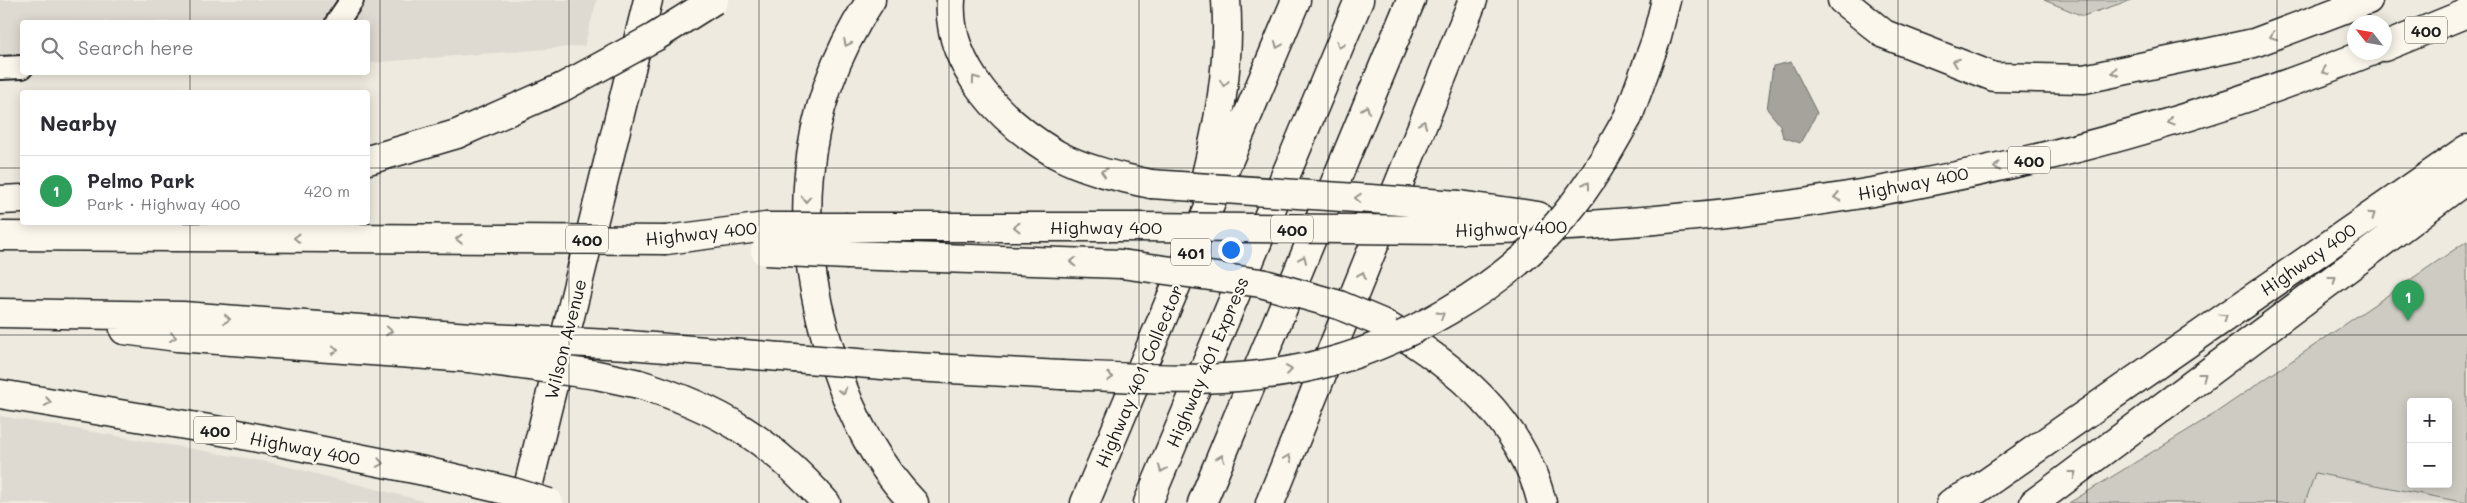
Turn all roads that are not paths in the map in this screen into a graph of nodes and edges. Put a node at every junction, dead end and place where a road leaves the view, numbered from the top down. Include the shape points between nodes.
1 (352, 0) edge
2 (648, 0) edge
3 (714, 0) edge
4 (871, 0) edge
5 (951, 0) edge
6 (1226, 0) edge
7 (1296, 0) edge
8 (1358, 0) edge
9 (1411, 0) edge
10 (1474, 0) edge
11 (1666, 0) edge
12 (1842, 0) edge
13 (2368, 0) edge
14 (2467, 13) edge
15 (338, 20) edge
16 (2392, 44) edge
17 (2351, 60) edge
18 (20, 67) edge
19 (0, 68) edge
20 (2467, 149) edge
21 (370, 159) edge
22 (2467, 178) edge
23 (20, 199) edge
24 (0, 200) edge
25 (1594, 224) junction
26 (0, 236) edge
27 (766, 239) junction
28 (1171, 300) junction
29 (11, 314) edge
30 (470, 347) junction
31 (0, 394) edge
32 (524, 503) edge
33 (549, 503) edge
34 (826, 503) edge
35 (914, 503) edge
36 (1085, 503) edge
37 (1148, 503) edge
38 (1202, 503) edge
39 (1270, 503) edge
40 (1542, 503) edge
41 (1951, 503) edge
42 (2034, 503) edge

1 - 15 street
2 - 32 main road, Wilson Avenue
3 - 21 main road, bridge via 655,37 561,88 457,134
4 -> 35 main road via 837,64 820,111 810,156 806,196 807,244 815,300 845,396 870,446
25 -> 5 main road, bridge via 1459,205 1151,184 1102,172 1057,154 1014,124 972,79 956,43
6 -> 28 main road via 1225,80 1216,133 1197,214
7 -> 28 main road, Highway 401 Collector / 401
8 -> 37 main road, Highway 401 Express
38 -> 9 main road
39 -> 10 main road
30 -> 11 main road, bridge via 628,345 895,366 1186,380 1309,368 1393,340 1445,313 1523,257 1564,216 1599,169 1628,117 1656,40
13 -> 12 main road via 2254,43 2084,79 1994,77 1884,34
14 - 16 main road, 400
17 -> 25 main road, Highway 400 / 400 via 2308,78 2170,123 2036,158 1890,188 1754,210
18 - 19 street
41 -> 20 main road, Highway 400 via 1978,489
42 -> 22 main road
23 - 24 main road
25 -> 27 main road, Highway 400 / 400, bridge via 1502,230 847,227
27 -> 26 main road, Highway 400 / 400, bridge
40 -> 27 main road, bridge via 1539,490 1505,424 1480,394 1451,368 1382,323 1339,305 1260,283 1121,264 848,255
28 - 36 main road, Highway 401 Collector / 401
29 -> 30 main road via 177,338
30 - 34 main road, bridge via 548,367 639,384 700,405 773,450
31 -> 33 main road, Highway 400 / 400, bridge via 233,433 429,472

